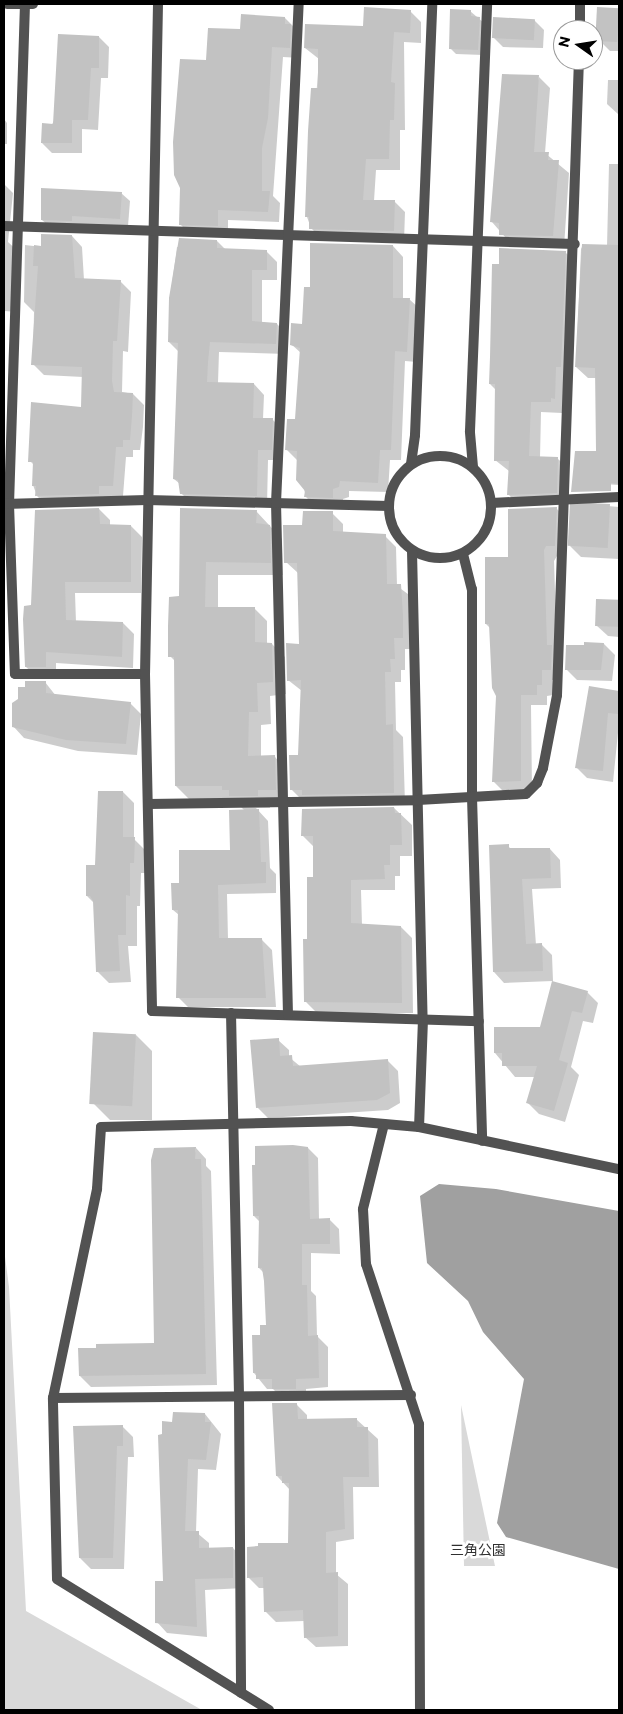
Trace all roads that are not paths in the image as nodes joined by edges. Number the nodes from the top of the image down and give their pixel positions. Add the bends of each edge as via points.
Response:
1 (7, 4) edge
2 (25, 4) edge
3 (33, 4) edge
4 (158, 4) edge
5 (299, 4) edge
6 (432, 4) edge
7 (487, 4) edge
8 (580, 4) edge
9 (580, 20) edge
10 (579, 70) edge
11 (4, 226) edge
12 (20, 227) junction
13 (152, 233) junction
14 (290, 236) junction
15 (423, 240) junction
16 (478, 241) junction
17 (574, 244) junction
18 (411, 464) junction
19 (473, 467) junction
20 (619, 496) edge
21 (147, 500) junction
22 (563, 502) junction
23 (276, 503) junction
24 (491, 503) junction
25 (6, 504) edge
26 (388, 506) junction
27 (412, 551) junction
28 (463, 554) junction
29 (146, 674) junction
30 (472, 797) junction
31 (418, 800) junction
32 (283, 802) junction
33 (148, 804) junction
34 (231, 1013) junction
35 (288, 1015) junction
36 (423, 1019) junction
37 (479, 1021) junction
38 (234, 1124) junction
39 (384, 1124) junction
40 (419, 1128) junction
41 (482, 1141) junction
42 (619, 1170) edge
43 (410, 1395) junction
44 (239, 1397) junction
45 (53, 1398) junction
46 (241, 1692) junction
47 (269, 1710) edge
48 (420, 1710) edge

1 - 2 street
2 - 3 street
2 - 12 street
4 - 13 street
5 - 14 street
6 - 15 street
7 - 16 street
8 - 9 street
10 - 17 street
11 - 12 street
12 - 13 street
12 - 25 street
13 - 14 street
13 - 21 street
14 - 15 street
14 - 23 street
15 - 16 street
15 - 18 street
16 - 17 street
16 - 19 street via 470,431
17 - 22 street
18 - 19 street via 426,457 443,456 459,459
18 - 26 street via 395,482
19 - 24 street via 484,479
20 - 22 street
21 - 23 street
21 - 25 street
21 - 29 street
22 - 24 street
22 - 30 street via 557,695 543,768 537,784 526,794
23 - 26 street
23 - 32 street
24 - 28 street via 487,529
25 - 29 street via 15,674
26 - 27 street via 395,531
27 - 28 street via 428,558 446,559
27 - 31 street
28 - 30 street via 472,589
29 - 33 street
30 - 31 street
30 - 37 street
31 - 32 street
31 - 36 street
32 - 33 street
32 - 35 street
33 - 34 street via 152,1011
34 - 35 street
34 - 38 street
35 - 36 street
36 - 37 street
36 - 40 street
37 - 41 street
38 - 39 street via 351,1121
38 - 44 street
38 - 45 street via 101,1127 97,1188
39 - 40 street
39 - 43 street via 364,1209 366,1264
40 - 41 street
41 - 42 street
43 - 44 street
43 - 48 street via 419,1424
44 - 45 street
44 - 46 street
45 - 46 street via 57,1579
46 - 47 street

